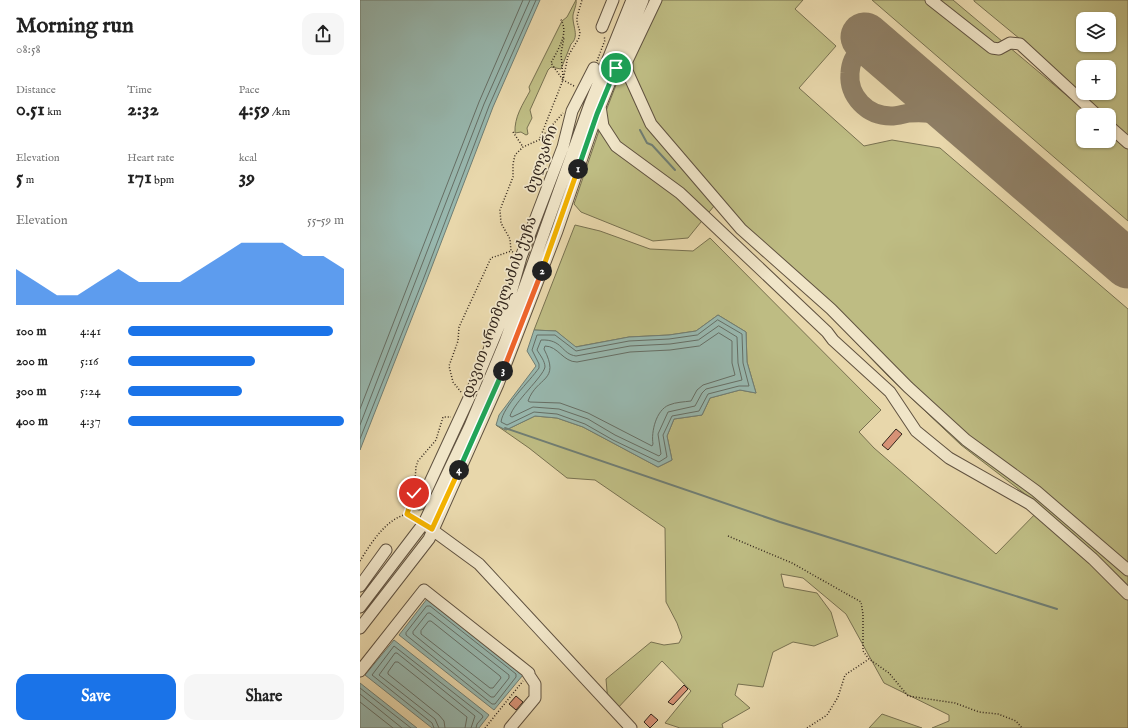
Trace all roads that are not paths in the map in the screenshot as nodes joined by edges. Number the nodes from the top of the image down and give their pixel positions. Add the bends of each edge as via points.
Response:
1 (613, 0) edge
2 (632, 0) edge
3 (643, 0) edge
4 (656, 0) edge
5 (931, 0) edge
6 (602, 27) road end
7 (594, 68) road end
8 (600, 106) junction
9 (1089, 108) edge
10 (1116, 132) edge
11 (1128, 142) edge
12 (420, 504) dead end
13 (428, 526) junction
14 (386, 550) dead end
15 (1128, 570) edge
16 (360, 586) edge
17 (1128, 594) edge
18 (360, 608) edge
19 (360, 628) edge
20 (360, 671) edge
21 (510, 728) edge
22 (631, 728) edge

1 - 6 street
2 - 13 street, დავით ართმელაძის ქუჩა via 590,104 505,342
3 - 8 street, დავით ართმელაძის ქუჩა
4 - 15 street via 627,61 630,80 651,124 740,228 830,309 908,387 966,440 1036,490
5 - 9 street via 992,48 999,49 1010,43 1020,44
7 - 12 street, ბულვარი via 572,112 563,147 521,257 507,307 469,398
8 - 13 street, დავით ართმელაძის ქუჩა via 557,231 498,384
8 - 17 street via 603,126 616,146 680,193 827,332 890,392 916,431 948,458 1030,504 1093,559
10 - 11 street
13 - 18 street, დავით ართმელაძის ქუჩა
13 - 19 street, დავით ართმელაძის ქუჩა via 428,540
13 - 22 street via 479,564
14 - 16 street
20 - 21 street via 424,590 529,673 527,672 535,684 535,698

